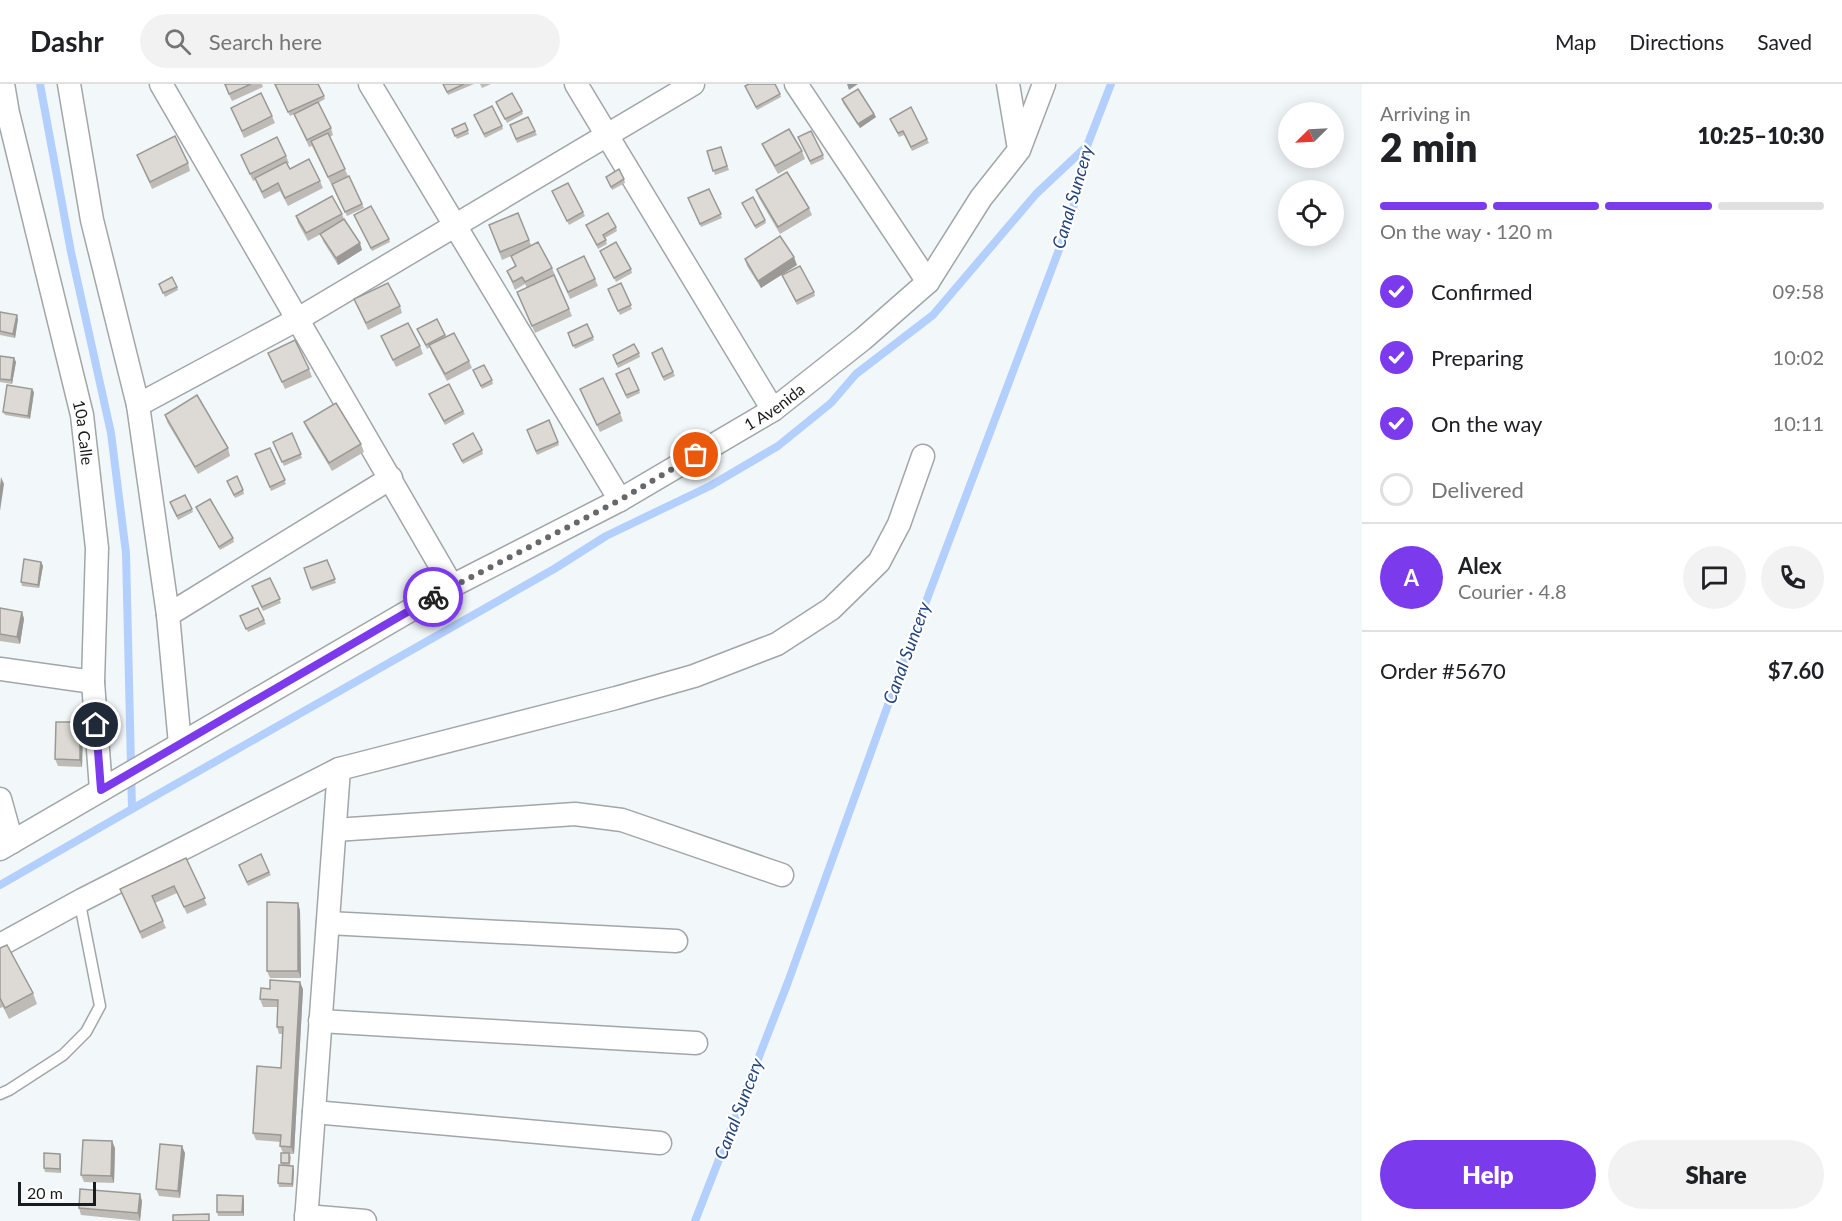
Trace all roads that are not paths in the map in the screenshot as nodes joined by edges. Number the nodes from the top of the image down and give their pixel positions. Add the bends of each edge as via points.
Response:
1 (3, 84) edge
2 (69, 84) edge
3 (161, 84) edge
4 (370, 84) edge
5 (576, 84) edge
6 (693, 84) edge
7 (796, 84) edge
8 (1008, 84) edge
9 (1044, 84) edge
10 (4, 112) edge
11 (607, 136) junction
12 (1019, 150) junction
13 (455, 227) junction
14 (928, 282) junction
15 (298, 319) junction
16 (138, 405) junction
17 (773, 410) junction
18 (923, 456) dead end
19 (391, 478) junction
20 (620, 500) junction
21 (453, 586) junction
22 (168, 615) junction
23 (0, 669) edge
24 (93, 682) junction
25 (180, 744) junction
26 (339, 769) junction
27 (110, 785) junction
28 (0, 800) edge
29 (335, 830) junction
30 (6, 845) edge
31 (782, 875) dead end
32 (82, 900) junction
33 (328, 923) junction
34 (676, 941) dead end
35 (0, 945) edge
36 (320, 1021) junction
37 (696, 1043) dead end
38 (0, 1094) edge
39 (314, 1112) junction
40 (660, 1143) dead end
41 (306, 1218) edge
42 (365, 1221) edge

1 - 10 street, 10a Calle
2 - 16 street via 92,220
3 - 15 street
4 - 13 street
5 - 11 street
6 - 11 street
7 - 14 street
8 - 12 street
9 - 12 street, 1 Avenida
10 - 24 street, 10a Calle via 82,415 97,548
11 - 13 street
11 - 17 street
12 - 14 street, 1 Avenida via 981,198
13 - 15 street
13 - 20 street
14 - 17 street, 1 Avenida
15 - 16 street
15 - 19 street
16 - 22 street
17 - 20 street, 1 Avenida
18 - 26 street via 899,524 879,562 831,609 777,644 694,676
19 - 21 street
19 - 22 street
20 - 21 street, 1 Avenida
21 - 25 street, 1 Avenida
22 - 25 street
23 - 24 street
24 - 27 street, 10a Calle
25 - 27 street, 1 Avenida
26 - 29 street
26 - 32 street
27 - 30 street, 1 Avenida
28 - 30 street
29 - 31 street via 576,814 622,820
29 - 33 street
32 - 35 street
32 - 38 lane via 100,1006 86,1032 63,1054
33 - 34 street
33 - 36 street
36 - 37 street
36 - 39 street
39 - 40 street
39 - 41 street
41 - 42 street

